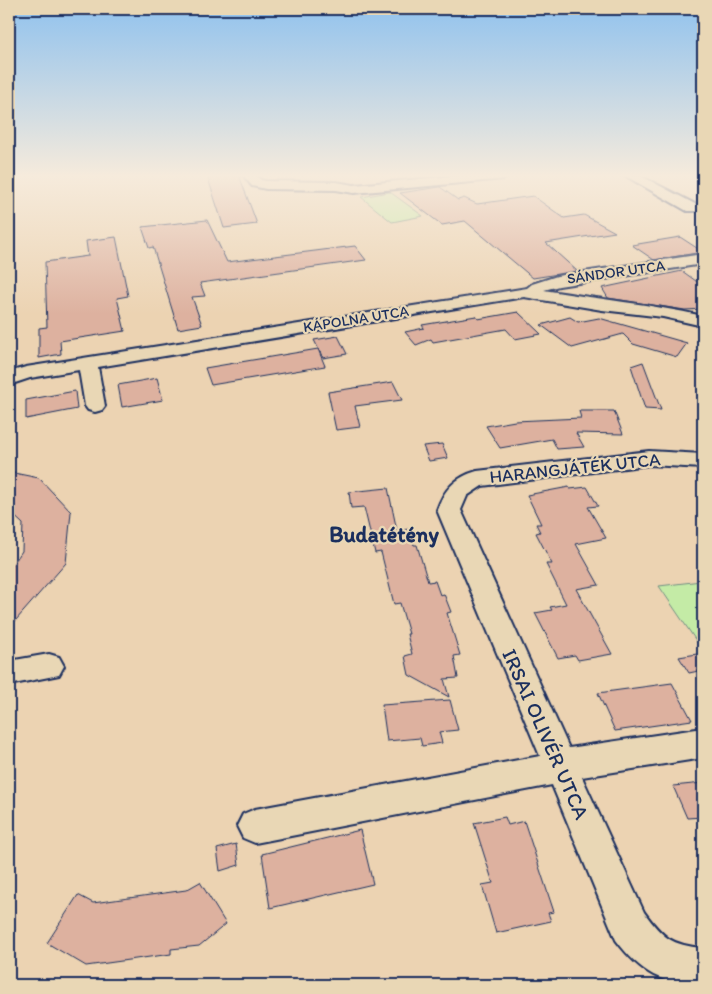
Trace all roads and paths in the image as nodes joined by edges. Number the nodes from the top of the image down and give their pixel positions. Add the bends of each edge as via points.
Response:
1 (703, 259) edge
2 (532, 292) junction
3 (703, 321) edge
4 (88, 363) junction
5 (9, 379) edge
6 (95, 406) dead end
7 (703, 461) edge
8 (453, 496) joint
9 (49, 666) dead end
10 (9, 673) edge
11 (703, 743) edge
12 (560, 766) junction
13 (255, 826) dead end
14 (703, 968) edge

1 - 2 street, SÁNDOR UTCA via 556,281
2 - 3 street, KÁPOLNA UTCA
2 - 4 street, KÁPOLNA UTCA
4 - 5 street, KÁPOLNA UTCA via 26,373
4 - 6 street
7 - 8 street, HARANGJÁTÉK UTCA via 649,458 476,480 463,485
8 - 12 street, IRSAI OLIVÉR UTCA via 450,510 454,524
9 - 10 street
11 - 12 street
12 - 13 street
12 - 14 street, IRSAI OLIVÉR UTCA via 630,926 650,951 664,960

